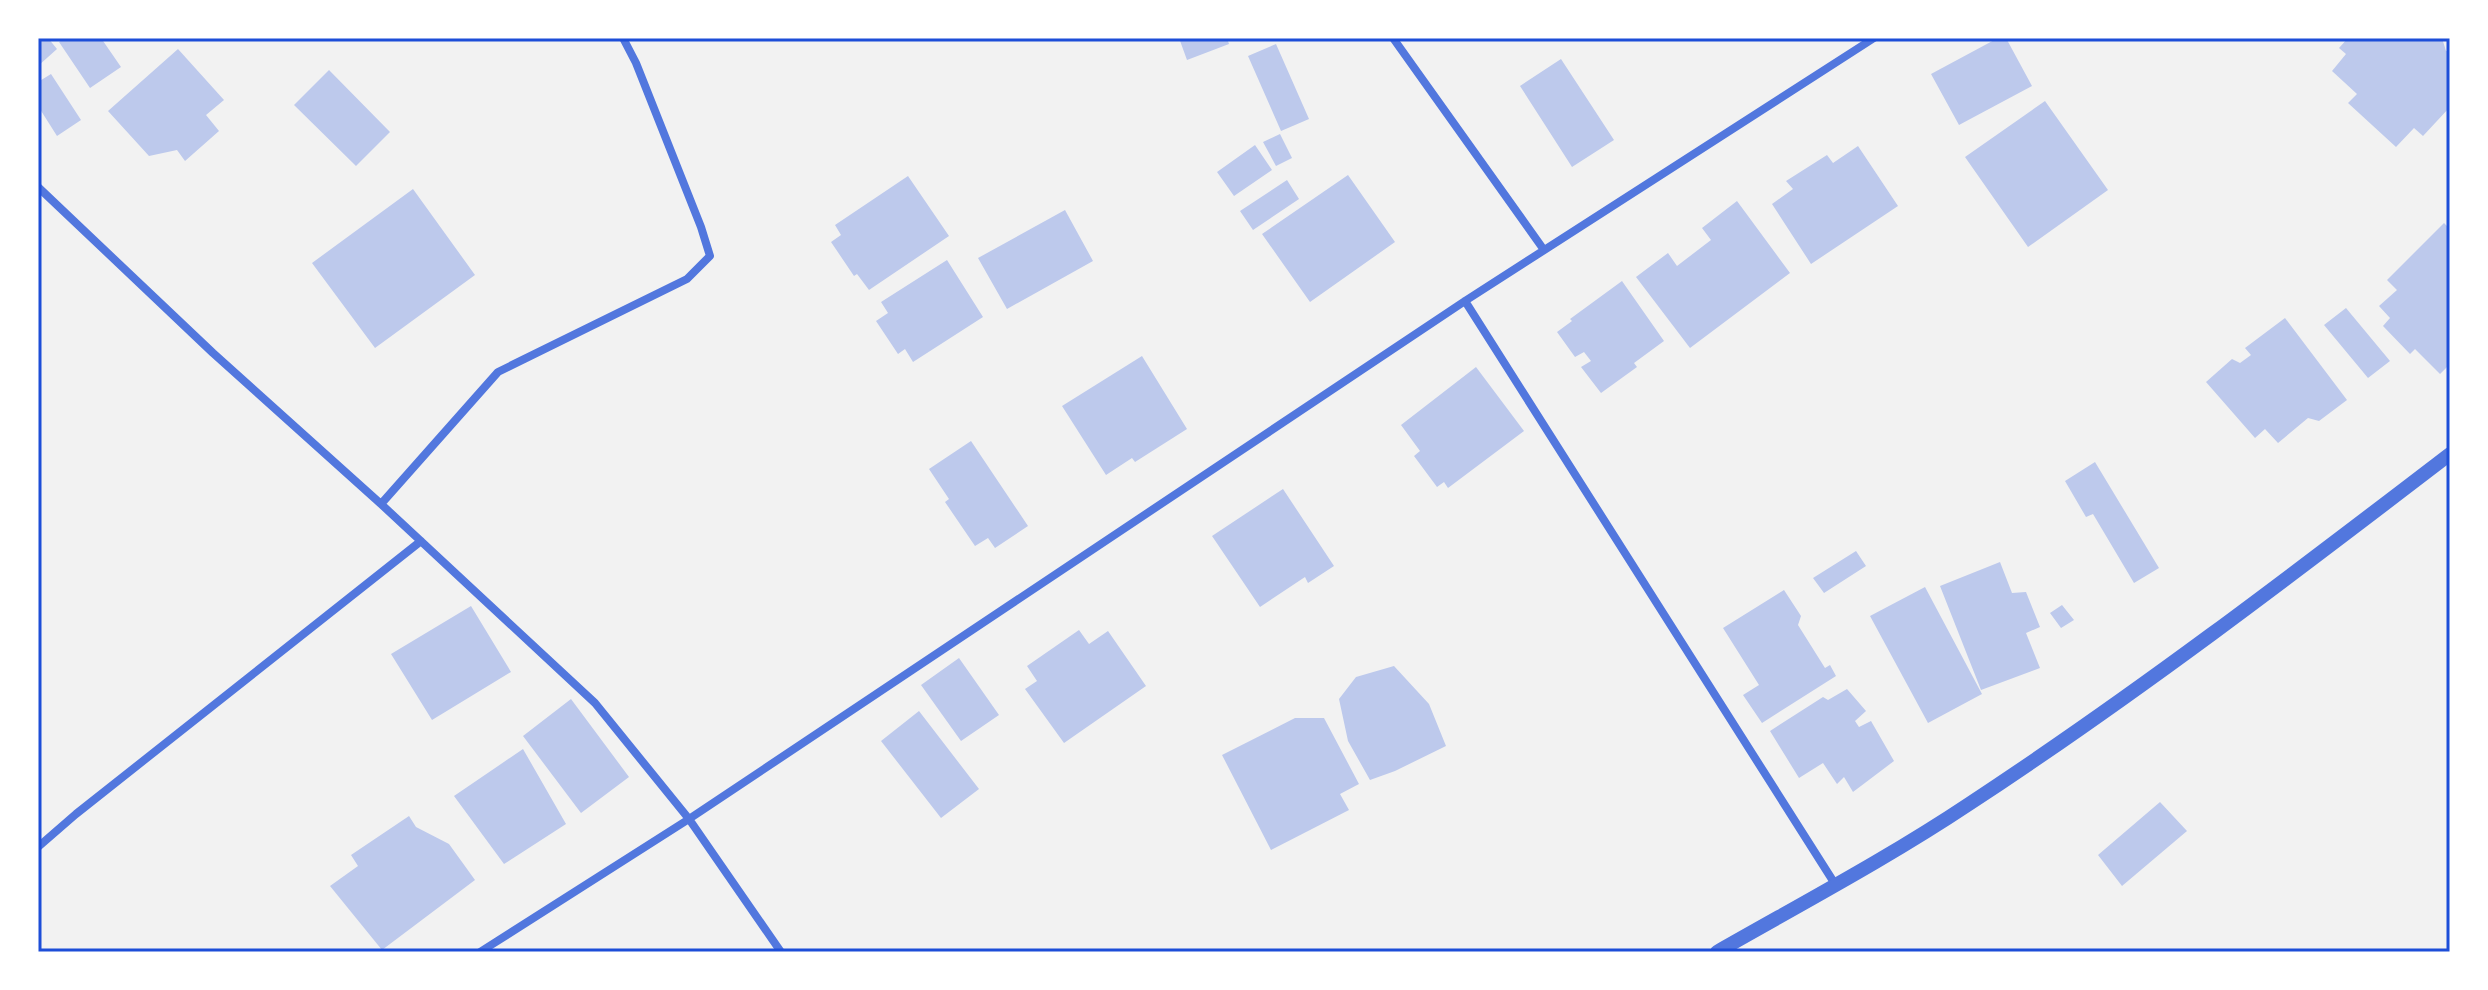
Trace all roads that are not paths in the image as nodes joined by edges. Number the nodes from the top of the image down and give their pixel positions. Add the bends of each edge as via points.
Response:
1 (623, 38) edge
2 (1393, 38) edge
3 (1874, 38) edge
4 (38, 187) edge
5 (1544, 250) junction
6 (1465, 301) junction
7 (2450, 454) edge
8 (381, 504) junction
9 (421, 541) junction
10 (689, 819) junction
11 (38, 847) edge
12 (1835, 884) junction
13 (480, 952) edge
14 (781, 952) edge
15 (1717, 952) edge

1 - 8 street via 710,256 687,279 498,372
2 - 5 street
3 - 5 street
4 - 8 street
5 - 6 street
6 - 10 street
6 - 12 street
7 - 12 street via 2124,699 1966,806
8 - 9 street
9 - 10 street via 595,703
9 - 11 street
10 - 13 street
10 - 14 street
12 - 15 street

